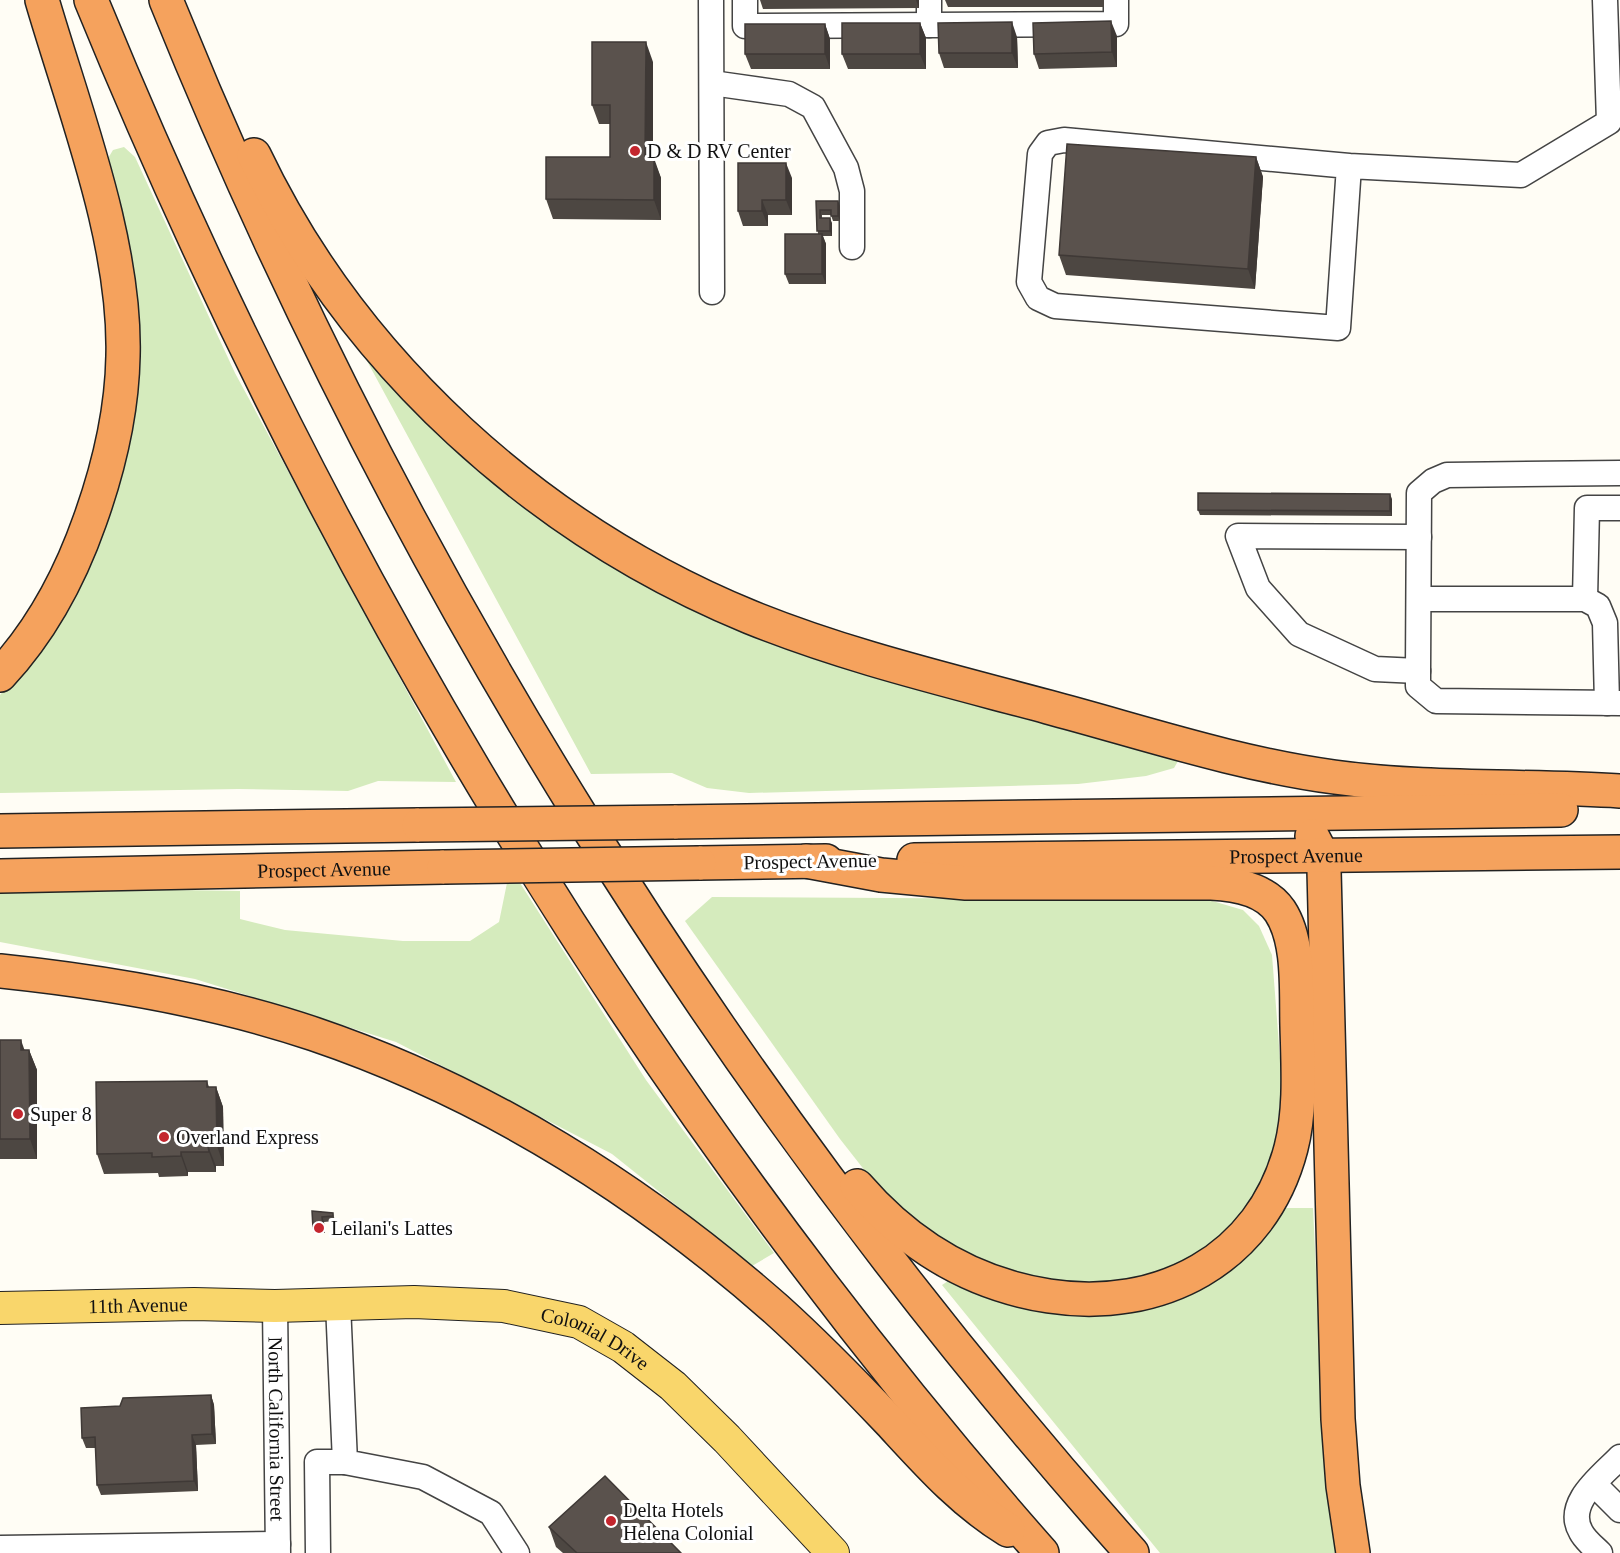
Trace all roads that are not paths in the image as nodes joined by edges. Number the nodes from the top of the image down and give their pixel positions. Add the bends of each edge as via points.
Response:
1 (42, 0) edge
2 (91, 0) edge
3 (711, 0) edge
4 (745, 0) edge
5 (929, 0) edge
6 (1116, 0) edge
7 (1605, 0) edge
8 (171, 11) edge
9 (929, 25) junction
10 (712, 83) junction
11 (1349, 166) junction
12 (852, 246) dead end
13 (712, 292) dead end
14 (1620, 473) edge
15 (1620, 508) edge
16 (1419, 537) junction
17 (1419, 598) junction
18 (1585, 598) junction
19 (1418, 671) junction
20 (0, 675) edge
21 (1613, 703) edge
22 (1620, 791) edge
23 (1620, 809) edge
24 (1259, 813) junction
25 (0, 831) edge
26 (1620, 852) edge
27 (1323, 855) junction
28 (806, 861) junction
29 (0, 876) edge
30 (0, 951) edge
31 (0, 971) edge
32 (698, 995) junction
33 (312, 1033) junction
34 (338, 1304) junction
35 (275, 1306) junction
36 (0, 1308) edge
37 (1620, 1457) edge
38 (345, 1462) junction
39 (1594, 1484) junction
40 (1620, 1510) edge
41 (0, 1548) edge
42 (278, 1548) edge
43 (1039, 1550) edge
44 (318, 1553) edge
45 (517, 1553) edge
46 (833, 1553) edge
47 (1132, 1553) edge
48 (1353, 1553) edge
49 (1600, 1553) edge

1 - 20 highway via 110,241 121,309 122,377 107,467 78,552 47,614
2 - 43 highway via 169,182 268,392 376,598 493,798 610,982 736,1166 889,1368
3 - 10 street
4 - 9 street via 745,26
5 - 9 street
6 - 9 street via 1116,24
7 - 11 street via 1609,122 1521,176
8 - 22 highway via 193,29 283,212 322,274 372,338 434,405 494,460 547,502 642,564 717,602 819,642 1255,762 1386,782
8 - 32 highway via 244,187 417,532 543,754
10 - 12 street via 789,94 813,107 846,168 852,191
10 - 13 street
11 - 11 street via 1338,328 1055,306 1038,298 1029,282 1040,154 1048,143 1064,140
14 - 16 street via 1447,475 1419,493
15 - 18 street via 1587,508
16 - 17 street
16 - 19 street via 1238,536 1257,588 1299,634 1375,669
17 - 18 street
17 - 19 street
18 - 21 street via 1598,606 1605,623
19 - 21 street via 1418,686 1436,701
23 - 24 highway, Prospect Avenue
24 - 25 highway, Prospect Avenue, bridge
24 - 27 highway via 1283,817 1300,826 1314,838
26 - 27 highway, Prospect Avenue
27 - 28 highway, Prospect Avenue
27 - 48 highway via 1338,1419
28 - 29 highway, Prospect Avenue, bridge
28 - 32 highway via 881,875 966,883 1220,883 1268,898 1283,917 1293,956 1298,1096 1286,1165 1260,1216 1235,1244 1204,1269 1170,1286 1133,1296 1095,1300 1054,1297 975,1276 921,1246 878,1209
30 - 33 highway via 172,984 240,1004
31 - 33 highway via 124,988
32 - 47 highway via 927,1307
33 - 43 highway via 399,1067 483,1107 564,1151 641,1201 715,1257 798,1329 963,1499
34 - 35 main road, Colonial Drive
34 - 38 street
34 - 46 main road, Colonial Drive via 504,1306 579,1322 622,1347 674,1386
35 - 36 main road, 11th Avenue
35 - 42 street, North California Street
37 - 39 street
38 - 44 street via 317,1462
38 - 45 street via 433,1482 491,1513
39 - 40 street
39 - 49 street via 1582,1497 1578,1525
41 - 42 street

